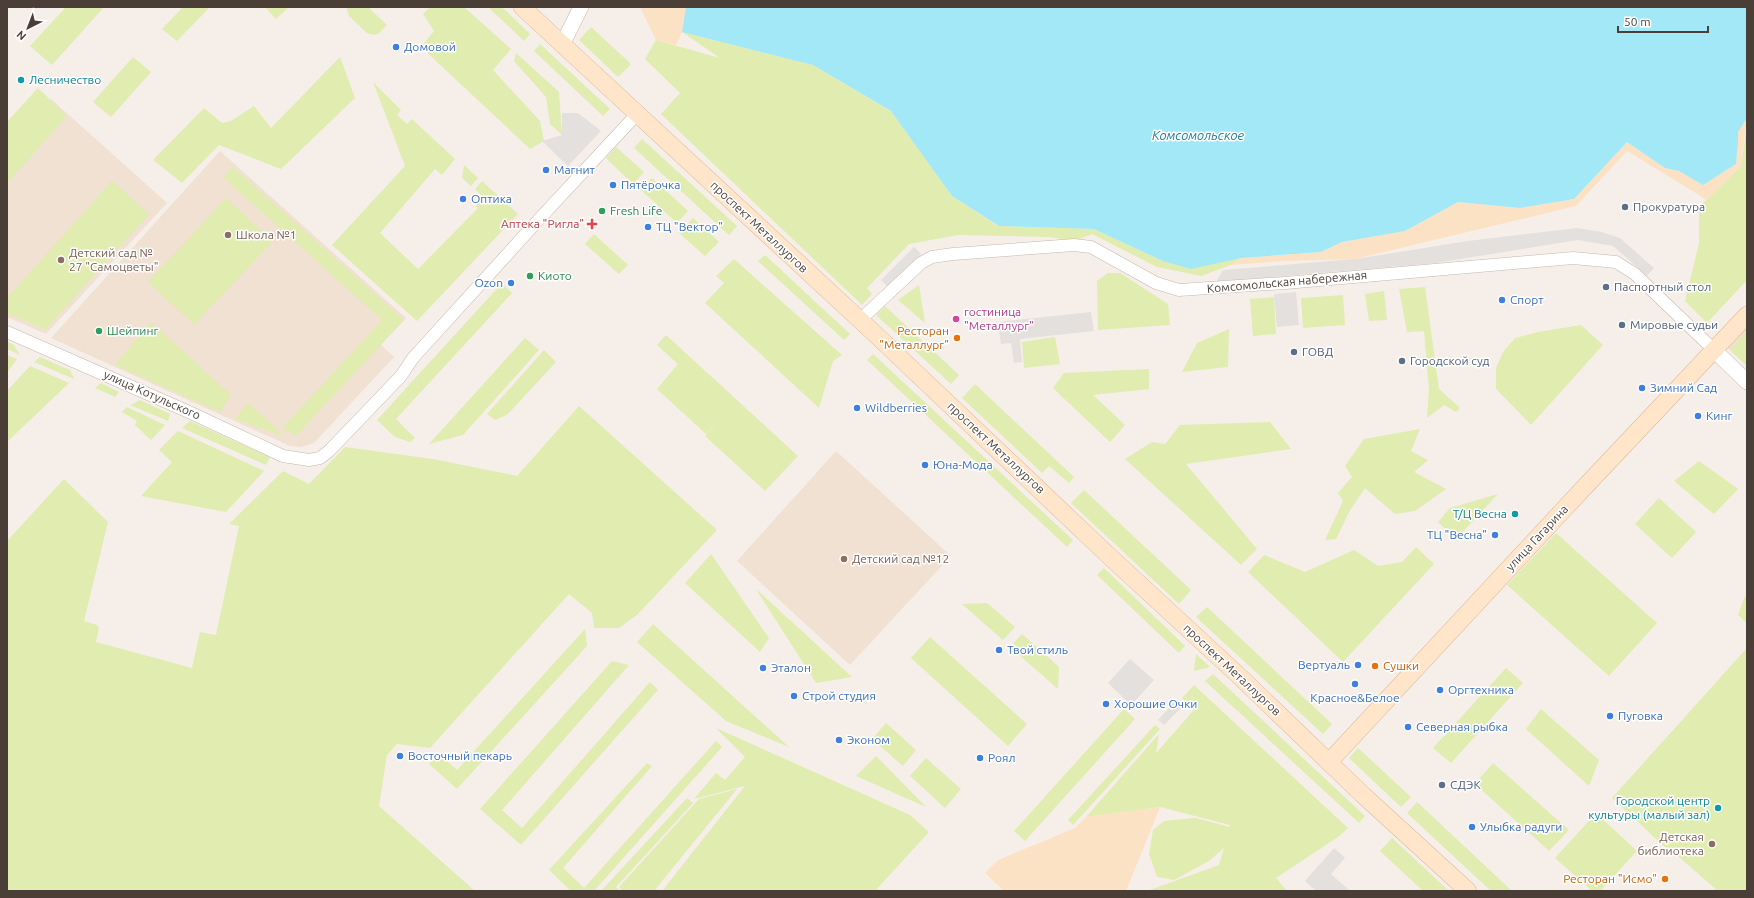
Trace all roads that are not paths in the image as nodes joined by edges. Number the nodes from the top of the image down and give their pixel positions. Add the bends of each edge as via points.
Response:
1 (522, 7) edge
2 (581, 7) edge
3 (562, 45) junction
4 (637, 114) junction
5 (1747, 315) edge
6 (860, 320) junction
7 (7, 332) edge
8 (1714, 350) junction
9 (1747, 382) edge
10 (1329, 762) junction
11 (1468, 891) edge

1 - 3 main road, проспект Металлургов
2 - 3 street
3 - 4 main road, проспект Металлургов
4 - 6 main road, проспект Металлургов
4 - 7 street, улица Котульского via 413,358 400,376 320,458 309,460 283,456
5 - 8 main road, улица Гагарина
6 - 8 street, Комсомольская набережная via 921,263 932,257 953,254 1074,245 1091,247 1156,283 1179,290 1573,258 1616,262 1635,274
6 - 10 main road, проспект Металлургов
8 - 9 street
8 - 10 main road, улица Гагарина
10 - 11 main road, проспект Металлургов

